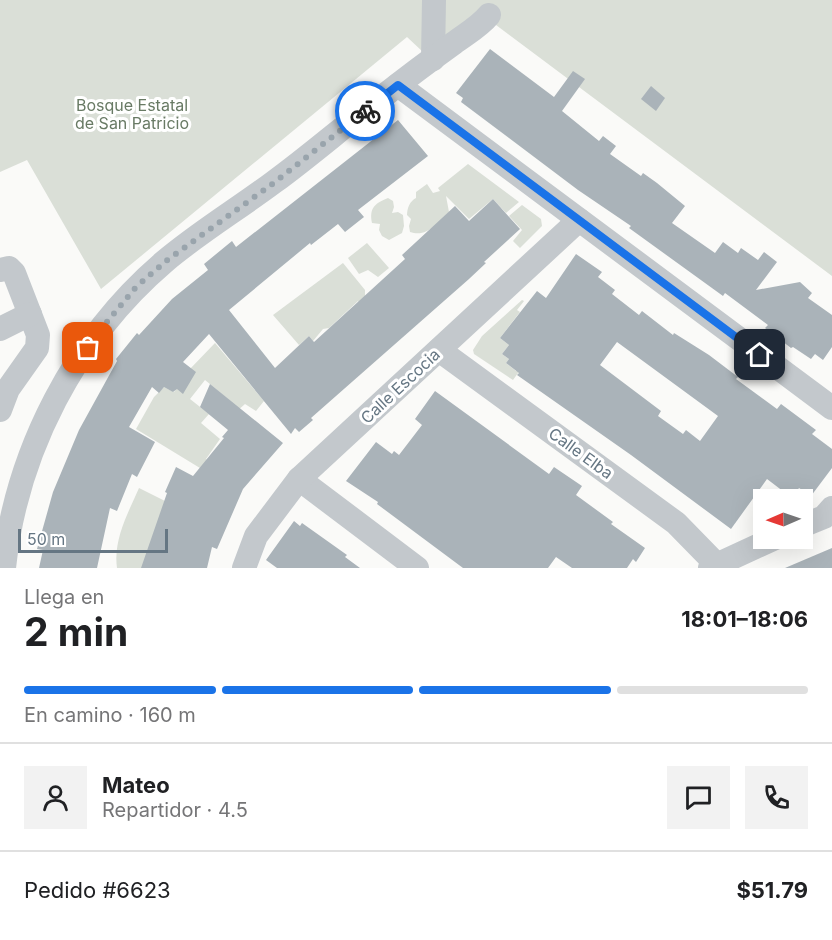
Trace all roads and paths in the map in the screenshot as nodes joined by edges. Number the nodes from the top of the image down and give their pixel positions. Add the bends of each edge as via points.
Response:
1 (434, 0) edge
2 (489, 15) dead end
3 (433, 59) junction
4 (398, 85) junction
5 (579, 220) junction
6 (0, 270) edge
7 (30, 314) junction
8 (0, 329) edge
9 (439, 350) junction
10 (1, 405) edge
11 (832, 408) edge
12 (299, 479) junction
13 (832, 508) edge
14 (813, 521) edge
15 (753, 548) edge
16 (3, 552) edge
17 (713, 566) edge
18 (244, 568) edge
19 (417, 568) edge

1 - 3 street
2 - 3 street via 480,26
3 - 4 street
4 - 5 street
4 - 16 street via 136,287 97,334 45,419 20,483
5 - 9 street, Calle Escocia
5 - 11 street
6 - 7 street via 9,268 14,273
7 - 8 street
7 - 10 street via 38,335 37,348
9 - 12 street, Calle Escocia
9 - 17 street, Calle Elba via 676,523
12 - 18 street, Calle Escocia via 256,536
12 - 19 street
13 - 14 street
15 - 17 street

